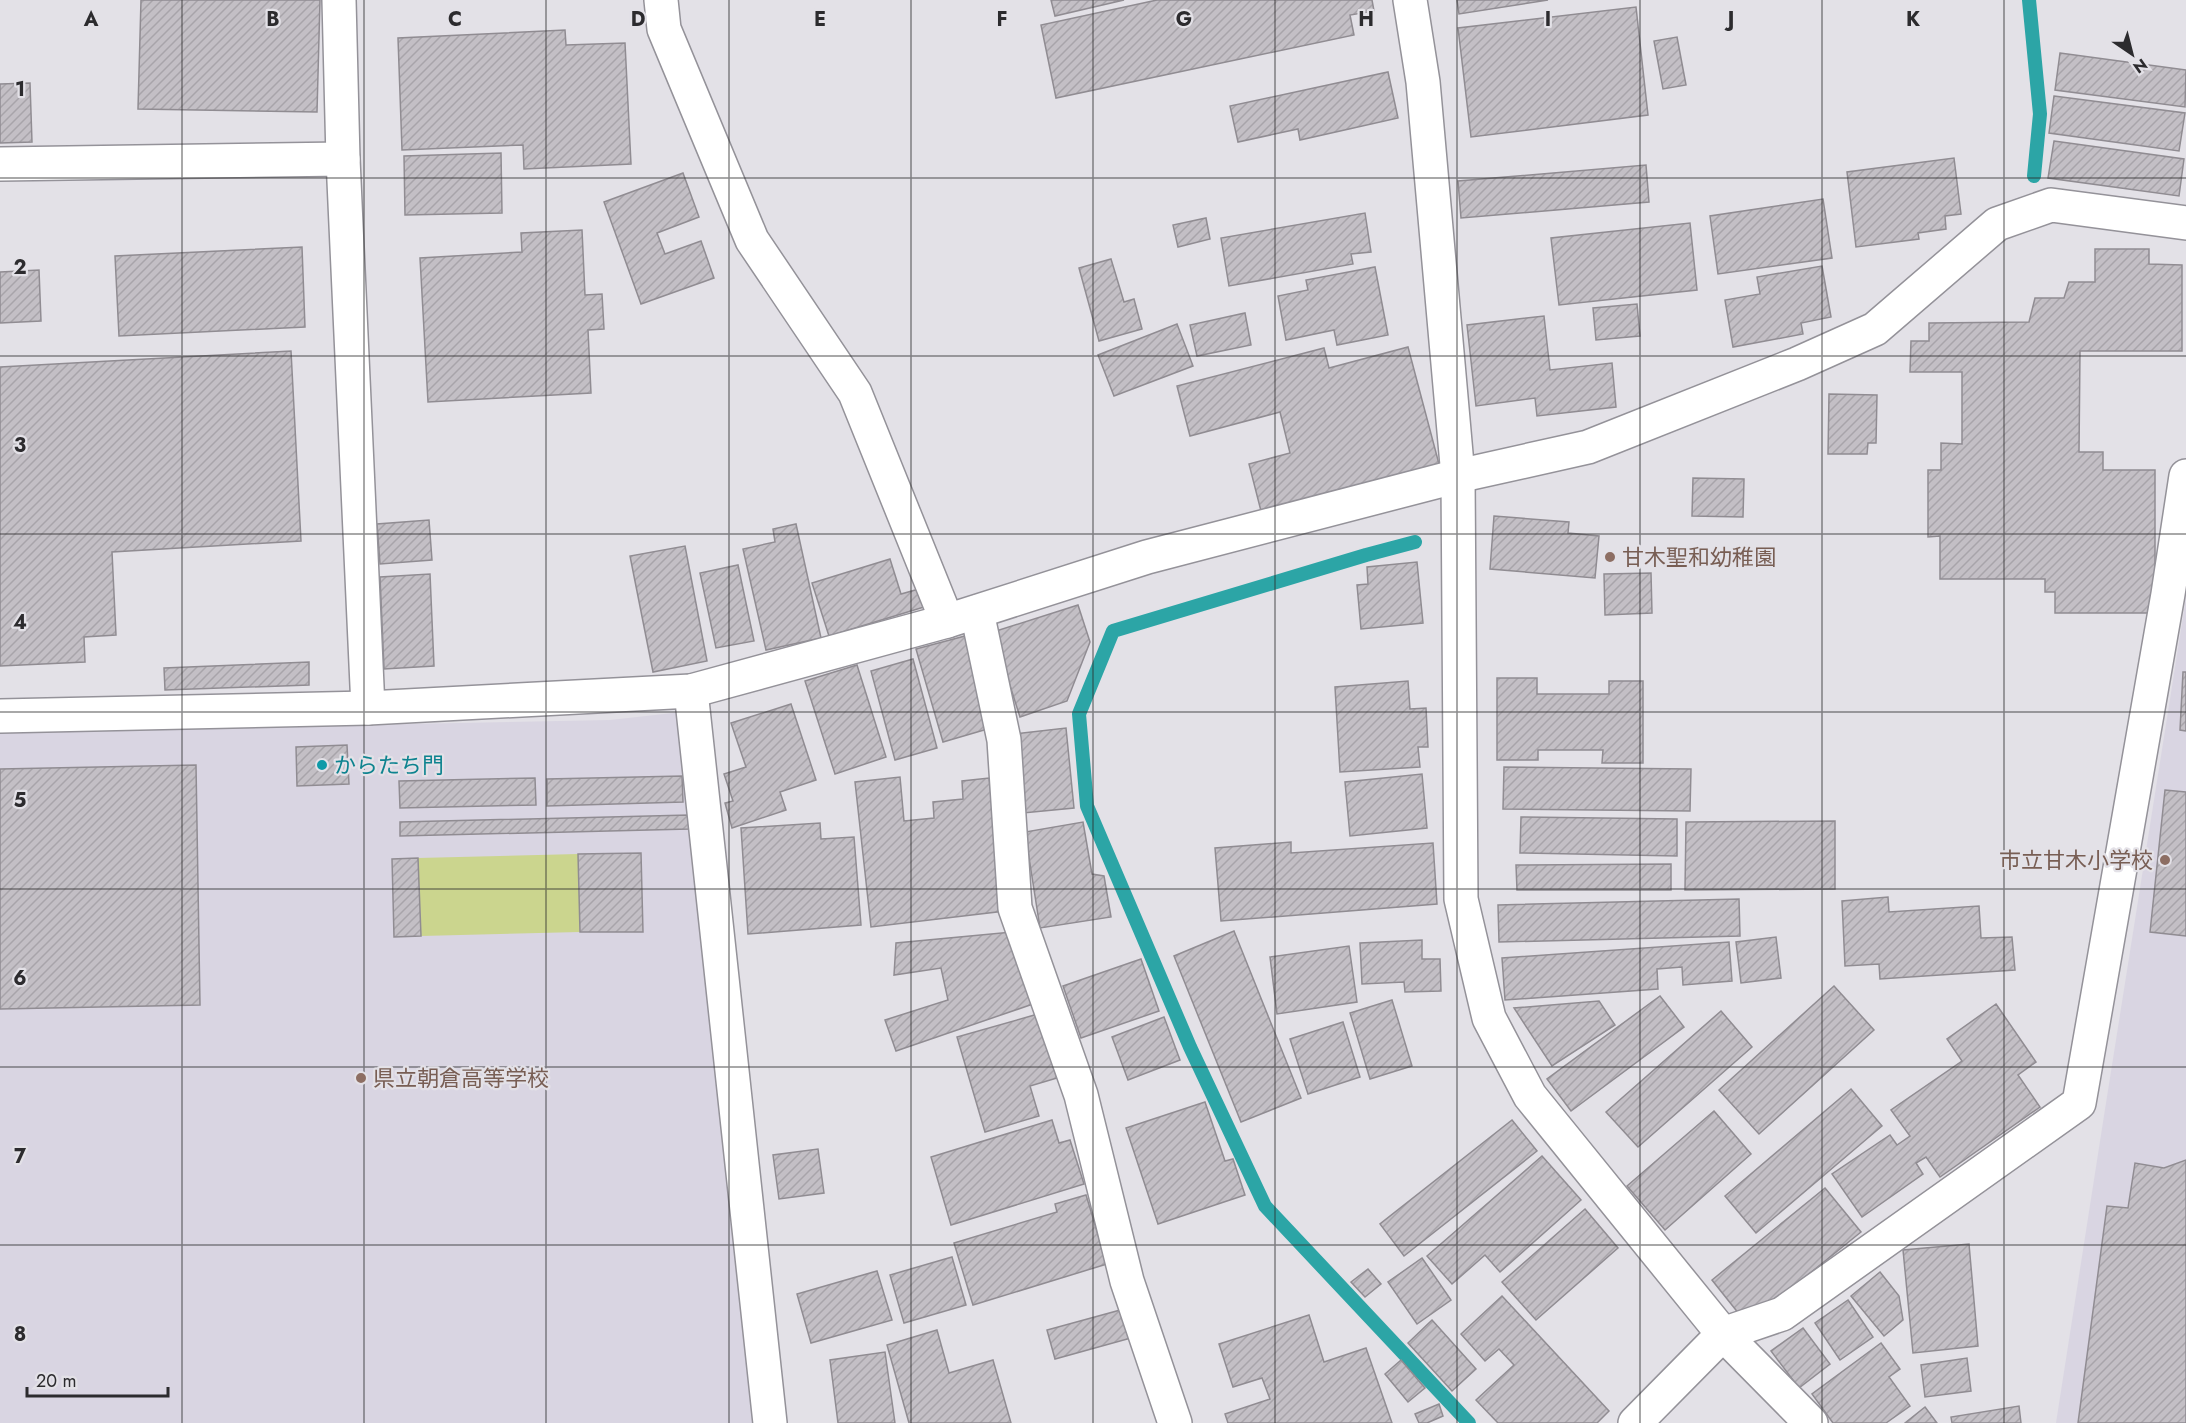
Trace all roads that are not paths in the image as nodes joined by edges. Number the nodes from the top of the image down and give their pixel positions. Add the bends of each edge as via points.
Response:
1 (339, 0) edge
2 (661, 0) edge
3 (1410, 0) edge
4 (343, 159) junction
5 (0, 164) edge
6 (2186, 223) edge
7 (1458, 476) junction
8 (2186, 476) edge
9 (962, 617) junction
10 (691, 691) junction
11 (368, 708) junction
12 (0, 716) edge
13 (1723, 1334) junction
14 (770, 1423) edge
15 (1175, 1423) edge
16 (1635, 1423) edge
17 (1810, 1423) edge

1 - 4 street
2 - 9 street via 664,29 752,240 855,393
3 - 7 street via 1423,82
4 - 5 street
4 - 11 street
6 - 7 street via 2051,205 1997,224 1875,329 1588,447
7 - 9 street via 1147,557
7 - 13 street via 1461,899 1489,1018 1530,1096
8 - 13 street via 2079,1103 1782,1314
9 - 10 street
9 - 15 street via 1004,740 1015,908 1081,1095 1127,1281
10 - 11 street
10 - 14 street
11 - 12 street
13 - 16 street
13 - 17 street

